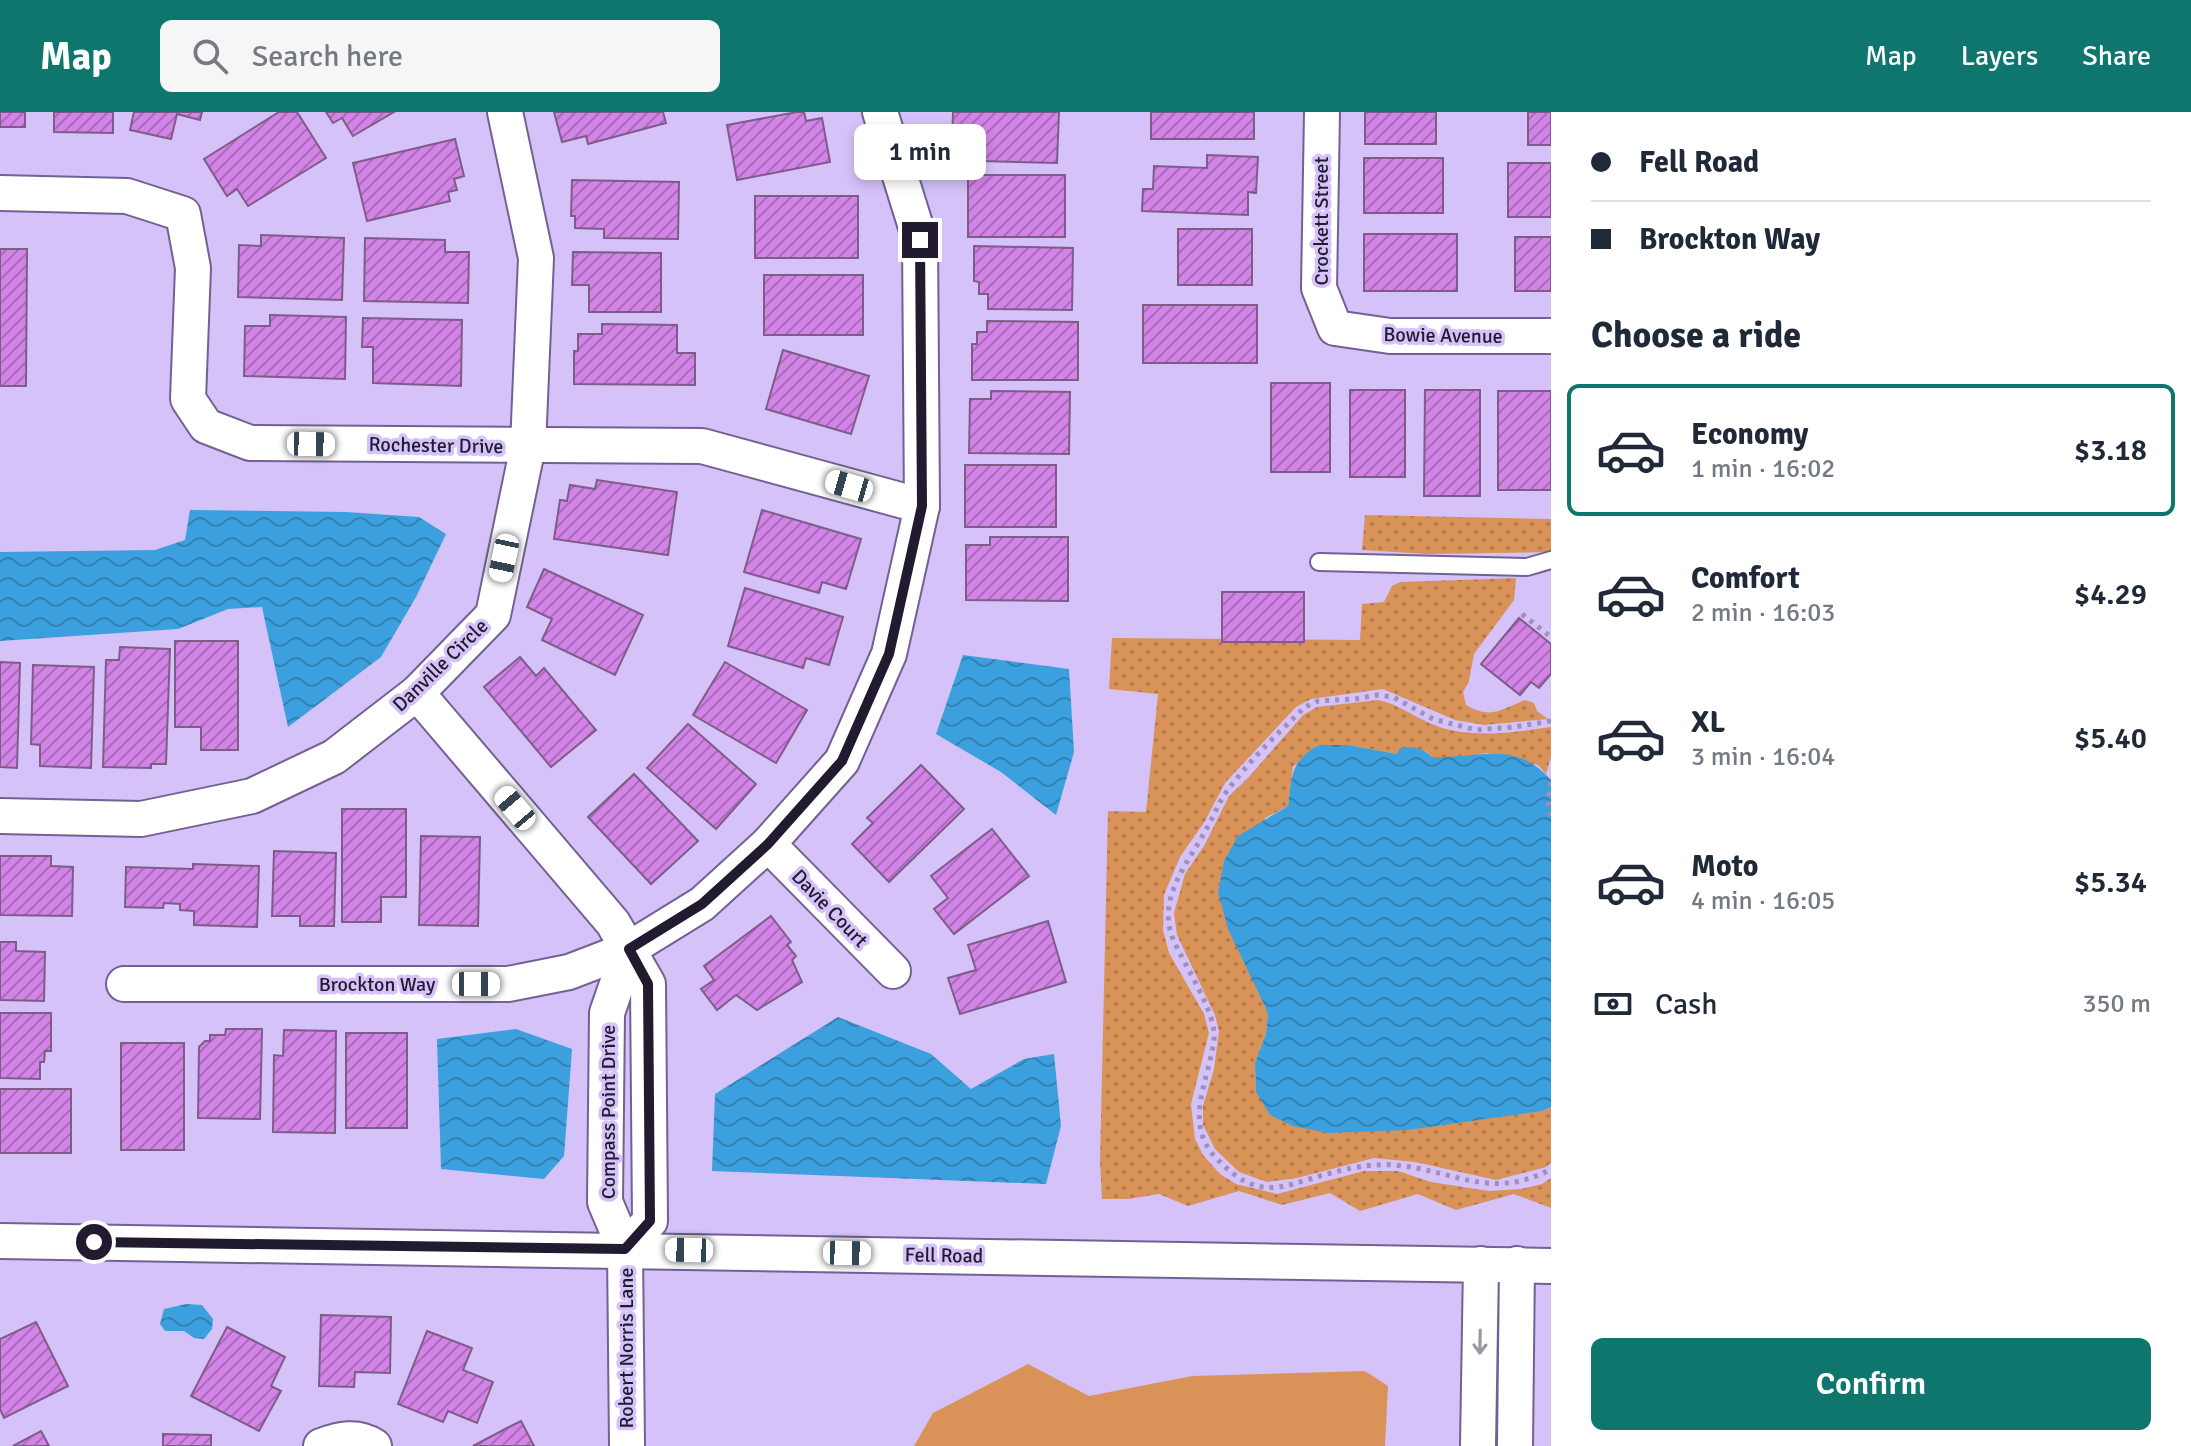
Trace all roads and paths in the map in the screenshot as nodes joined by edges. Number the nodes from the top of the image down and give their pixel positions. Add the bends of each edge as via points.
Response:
1 (505, 112) edge
2 (880, 112) edge
3 (1322, 112) edge
4 (0, 193) edge
5 (1335, 328) joint
6 (1551, 336) edge
7 (528, 446) junction
8 (922, 506) junction
9 (1551, 560) edge
10 (1319, 562) dead end
11 (1522, 614) dead end
12 (1551, 637) edge
13 (417, 693) junction
14 (1551, 721) edge
15 (1551, 782) edge
16 (0, 816) edge
17 (1551, 817) edge
18 (768, 844) junction
19 (629, 949) junction
20 (893, 971) dead end
21 (124, 984) dead end
22 (606, 1097) junction
23 (649, 1097) junction
24 (1551, 1169) edge
25 (0, 1241) edge
26 (625, 1249) junction
27 (1481, 1264) junction
28 (1517, 1264) junction
29 (1551, 1266) edge
30 (321, 1446) edge
31 (374, 1446) edge
32 (627, 1446) edge
33 (1478, 1446) edge
34 (1515, 1446) edge

1 - 7 street, Danville Circle via 536,258
2 - 8 street, Brockton Way via 920,240
3 - 5 street, Crockett Street via 1319,288
4 - 7 street, Rochester Drive via 127,196 183,214 193,268 188,399 206,426 250,443
5 - 6 street, Bowie Avenue via 1390,336
7 - 8 street, Rochester Drive via 702,446
7 - 13 street, Danville Circle via 493,615
8 - 18 street, Brockton Way via 889,654 842,761
9 - 10 lane via 1527,567
11 - 12 path
13 - 16 street, Danville Circle via 334,757 252,796 141,819
13 - 19 street, Compass Point Drive via 613,923
14 - 24 path via 1476,730 1377,695 1305,707 1228,789 1176,878 1170,908 1171,935 1215,1037 1199,1132 1230,1172 1253,1185 1282,1189 1369,1165 1505,1185
15 - 17 path
18 - 19 street, Brockton Way via 702,904
18 - 20 street, Davie Court
19 - 21 street, Brockton Way via 569,972 508,984
19 - 22 street, Compass Point Drive via 607,1013
19 - 23 street, Compass Point Drive via 648,984
22 - 23 street
22 - 26 street, Compass Point Drive via 605,1202
23 - 26 street, Compass Point Drive via 650,1221
25 - 26 street, Fell Road
26 - 27 street, Fell Road
26 - 32 street, Robert Norris Lane
27 - 28 street, Fell Road
27 -> 33 street
28 - 29 street, Fell Road
28 - 34 street
30 - 31 street via 354,1438

